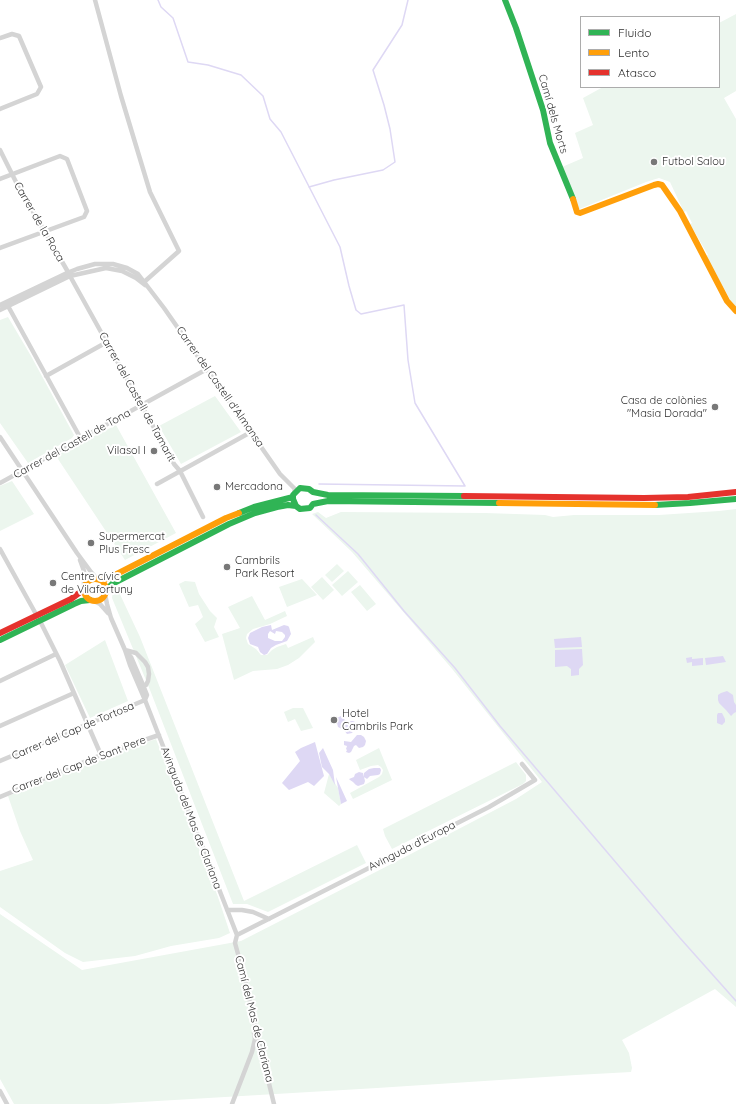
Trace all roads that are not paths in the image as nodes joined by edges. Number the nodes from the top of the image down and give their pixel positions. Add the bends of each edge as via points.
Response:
1 (94, 0) edge
2 (505, 0) edge
3 (0, 38) edge
4 (0, 109) edge
5 (0, 150) edge
6 (12, 174) junction
7 (0, 179) edge
8 (45, 232) junction
9 (0, 248) edge
10 (69, 274) junction
11 (144, 283) junction
12 (0, 305) edge
13 (8, 306) junction
14 (0, 310) edge
15 (736, 311) edge
16 (107, 342) junction
17 (207, 369) junction
18 (46, 376) junction
19 (142, 405) junction
20 (251, 432) junction
21 (0, 437) edge
22 (81, 439) junction
23 (22, 471) junction
24 (180, 471) junction
25 (289, 482) junction
26 (0, 483) edge
27 (156, 484) dead end
28 (304, 488) junction
29 (313, 492) junction
30 (736, 492) edge
31 (294, 495) junction
32 (736, 498) edge
33 (313, 504) junction
34 (296, 506) junction
35 (203, 517) dead end
36 (0, 550) edge
37 (77, 553) junction
38 (98, 579) junction
39 (84, 588) junction
40 (106, 592) junction
41 (92, 600) junction
42 (38, 618) junction
43 (111, 618) junction
44 (0, 633) edge
45 (0, 640) edge
46 (125, 650) junction
47 (56, 654) junction
48 (130, 665) junction
49 (0, 681) edge
50 (143, 685) junction
51 (74, 694) junction
52 (145, 700) junction
53 (87, 724) junction
54 (0, 726) edge
55 (158, 734) junction
56 (101, 755) junction
57 (0, 761) edge
58 (522, 764) dead end
59 (0, 796) edge
60 (227, 910) junction
61 (257, 914) junction
62 (269, 919) junction
63 (254, 926) junction
64 (237, 935) junction
65 (255, 1026) junction
66 (0, 1091) edge
67 (7, 1104) edge
68 (232, 1104) edge
69 (274, 1104) edge

1 - 11 street via 150,192 179,251
2 - 15 street, Camí dels Morts via 543,110 550,143 577,212 654,185 662,185 680,212 727,301
3 - 4 street via 12,34 19,36 41,88 37,94
5 - 6 street, Carrer de la Roca
6 - 7 street
6 - 8 street, Carrer de la Roca
6 - 8 street via 60,156 67,159 87,211 84,216
8 - 9 street
8 - 10 street, Carrer de la Roca
10 - 11 street, Carrer del Castell d'Almansa via 95,264 113,264 138,274
10 - 12 street, Carrer del Castell d'Almansa
10 - 13 street, Carrer del Castell d'Almansa
10 - 16 street, Carrer del Castell de Tamarit
11 - 17 street, Carrer del Castell d'Almansa via 152,290
13 - 14 street, Carrer del Castell d'Almansa
13 - 18 street
16 - 18 street
16 - 19 street, Carrer del Castell de Tamarit
17 - 19 street, Carrer del Castell de Tona
17 - 20 street, Carrer del Castell d'Almansa
18 - 22 street
19 - 22 street, Carrer del Castell de Tona
19 - 24 street, Carrer del Castell de Tamarit
20 - 24 street
20 - 25 street, Carrer del Castell d'Almansa via 280,474
21 - 23 street
22 - 23 street, Carrer del Castell de Tona
23 - 26 street, Carrer del Castell de Tona
23 - 37 street
24 - 27 street
24 - 35 street, Carrer del Castell de Tamarit
25 - 28 street, Carrer del Castell d'Almansa
25 - 31 street, Carrer del Castell d'Almansa via 295,490
28 - 29 street
28 - 31 street via 300,488
29 - 30 street via 328,495 644,498
29 - 33 street
31 - 34 street via 293,502
31 - 38 street via 226,518 109,578
32 - 33 street via 647,505 328,501
33 - 34 street via 305,510
34 - 40 street via 273,508 229,524 122,578 112,584
36 - 42 street
37 - 38 street
37 - 39 street via 84,571
38 - 39 street via 89,580
38 - 40 street via 104,584
39 - 41 street via 86,597
39 - 42 street via 71,599
40 - 41 street via 100,599
40 - 43 street, Avinguda del Mas de Clariana
41 - 42 street via 81,601
41 - 43 street, Avinguda del Mas de Clariana via 104,608
42 - 44 street
42 - 45 street
42 - 47 street
43 - 46 street, Avinguda del Mas de Clariana
46 - 48 street, Avinguda del Mas de Clariana
46 - 50 street, Avinguda del Mas de Clariana via 131,657
46 - 50 street, Avinguda del Mas de Clariana via 136,653 145,662 149,674 146,685
47 - 49 street
47 - 51 street
48 - 50 street, Avinguda del Mas de Clariana
48 - 52 street, Avinguda del Mas de Clariana
50 - 52 street, Avinguda del Mas de Clariana via 147,695
51 - 53 street
51 - 54 street
52 - 53 street, Carrer del Cap de Tortosa
52 - 55 street, Avinguda del Mas de Clariana
53 - 56 street
53 - 57 street, Carrer del Cap de Tortosa
55 - 56 street, Carrer del Cap de Sant Pere
55 - 60 street, Avinguda del Mas de Clariana
56 - 59 street, Carrer del Cap de Sant Pere
58 - 62 street, Avinguda d'Europa via 535,780 489,807
60 - 61 street
60 - 64 street, Avinguda del Mas de Clariana
61 - 62 street
61 - 63 street via 258,921
62 - 63 street, Avinguda d'Europa
63 - 64 street, Avinguda d'Europa
64 - 65 street, Camí del Mas de Clariana via 235,944
65 - 68 street via 252,1052
65 - 69 street, Camí del Mas de Clariana
66 - 67 street

